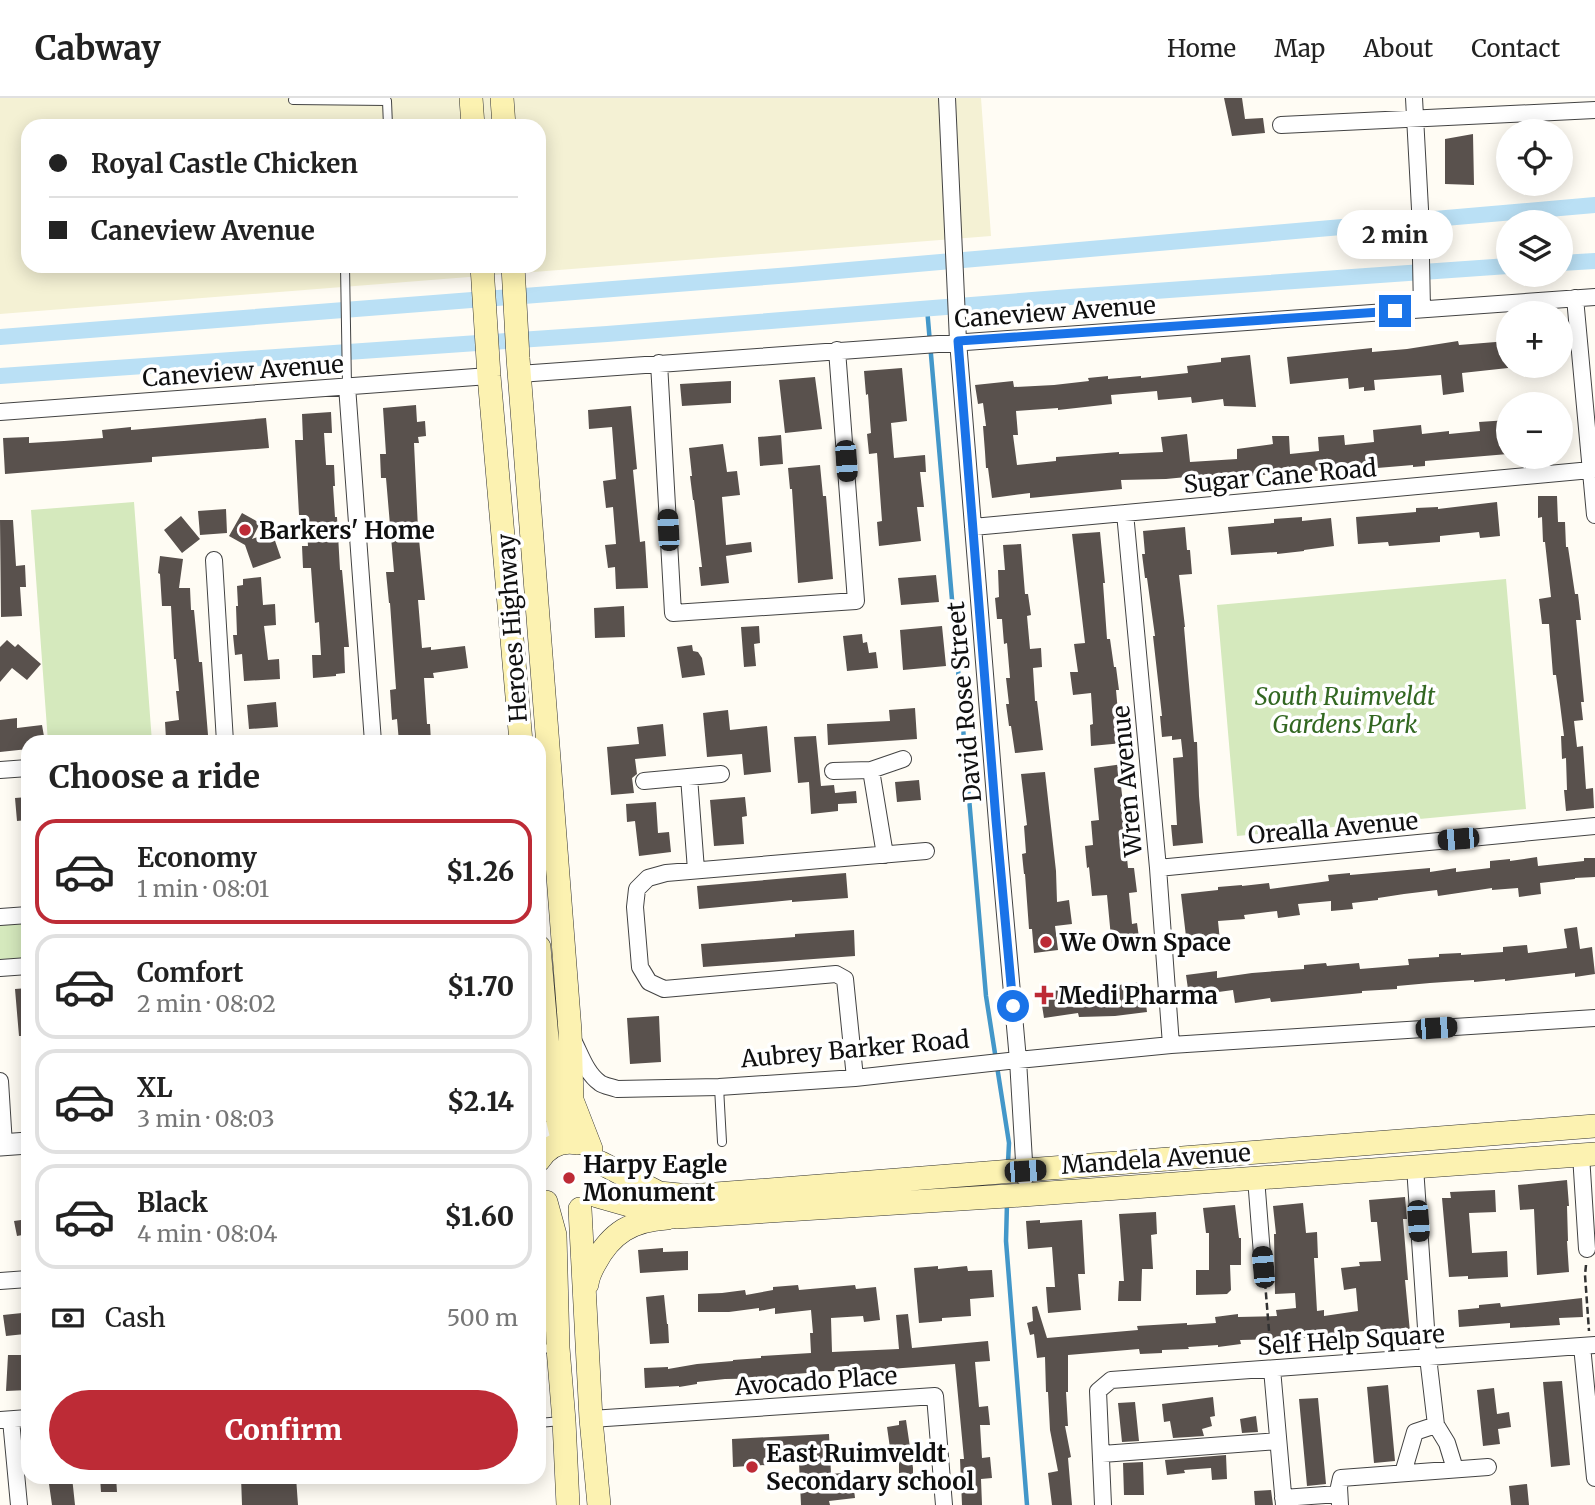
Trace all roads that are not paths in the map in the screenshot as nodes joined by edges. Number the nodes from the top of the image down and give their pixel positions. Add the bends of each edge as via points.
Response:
1 (471, 98) edge
2 (502, 98) edge
3 (947, 98) edge
4 (1414, 98) edge
5 (293, 100) dead end
6 (1543, 105) edge
7 (1595, 110) edge
8 (1415, 118) junction
9 (388, 119) edge
10 (472, 119) edge
11 (504, 119) edge
12 (1281, 125) dead end
13 (345, 273) edge
14 (482, 273) edge
15 (513, 273) edge
16 (1595, 297) edge
17 (1575, 298) junction
18 (1422, 309) junction
19 (958, 339) junction
20 (837, 350) junction
21 (659, 363) junction
22 (519, 366) junction
23 (488, 367) junction
24 (347, 386) junction
25 (0, 412) edge
26 (1591, 470) junction
27 (1125, 513) junction
28 (1595, 515) edge
29 (973, 527) junction
30 (214, 560) dead end
31 (225, 735) edge
32 (368, 735) edge
33 (520, 735) edge
34 (903, 759) dead end
35 (21, 768) edge
36 (0, 770) edge
37 (871, 770) junction
38 (833, 771) dead end
39 (721, 774) dead end
40 (688, 777) junction
41 (644, 781) dead end
42 (1595, 826) edge
43 (926, 851) dead end
44 (885, 855) junction
45 (1158, 868) junction
46 (696, 870) junction
47 (21, 916) edge
48 (0, 917) edge
49 (21, 966) edge
50 (0, 968) edge
51 (1595, 1018) edge
52 (546, 1028) edge
53 (570, 1031) junction
54 (547, 1039) joint
55 (1171, 1045) junction
56 (1018, 1060) junction
57 (855, 1079) junction
58 (0, 1081) edge
59 (719, 1087) junction
60 (1595, 1126) edge
61 (722, 1142) dead end
62 (21, 1144) edge
63 (549, 1144) edge
64 (2, 1145) edge
65 (1588, 1155) edge
66 (596, 1156) junction
67 (1415, 1167) junction
68 (1025, 1171) junction
69 (1256, 1178) junction
70 (1026, 1194) junction
71 (546, 1200) edge
72 (588, 1202) junction
73 (546, 1206) edge
74 (677, 1217) junction
75 (1587, 1249) road end
76 (1263, 1267) road end
77 (21, 1280) edge
78 (0, 1281) edge
79 (584, 1300) junction
80 (548, 1338) edge
81 (1589, 1345) edge
82 (1428, 1357) junction
83 (1272, 1369) junction
84 (1592, 1417) edge
85 (13, 1419) edge
86 (591, 1419) junction
87 (564, 1421) junction
88 (546, 1422) edge
89 (1436, 1425) junction
90 (1278, 1441) junction
91 (1101, 1454) junction
92 (1488, 1467) dead end
93 (1455, 1469) junction
94 (1404, 1473) junction
95 (1595, 1478) edge
96 (1340, 1499) edge
97 (1283, 1502) edge
98 (19, 1505) edge
99 (568, 1505) edge
100 (600, 1505) edge
101 (944, 1505) edge
102 (1103, 1505) edge

1 - 10 main road
2 - 11 main road
3 - 19 street, David Rose Street
4 - 8 street
5 - 9 lane via 387,101
6 - 7 street
6 - 8 street
8 - 12 street
8 - 18 street
13 - 24 lane
14 - 23 main road, Heroes Highway
15 - 22 main road, Heroes Highway
16 - 17 street, Caneview Avenue
17 - 18 street, Caneview Avenue
17 - 26 street
18 - 19 street, Caneview Avenue
19 - 20 street, Caneview Avenue
19 - 29 street, David Rose Street
20 - 21 street, Caneview Avenue
20 - 21 street via 856,601 673,613
21 - 22 street, Caneview Avenue
22 - 53 main road, Heroes Highway
23 - 24 street, Caneview Avenue
23 - 33 main road, Heroes Highway
24 - 25 street, Caneview Avenue
24 - 32 street
26 - 27 street, Sugar Cane Road
26 - 28 street
27 - 29 street, Sugar Cane Road
27 - 45 street, Wren Avenue
29 - 56 street, David Rose Street
30 - 31 street
34 - 37 street
35 - 36 street
37 - 38 street
37 - 44 street
39 - 40 street
40 - 41 street
40 - 46 street
42 - 45 street, Orealla Avenue
43 - 44 street
44 - 46 street
45 - 55 street, Wren Avenue
46 - 57 street via 648,878 636,889 640,967 649,982 664,989 836,974 845,979
47 - 48 street
49 - 50 street
51 - 55 street, Aubrey Barker Road
52 - 54 main road
53 - 59 street, Aubrey Barker Road via 583,1062 601,1083 617,1088
53 - 66 main road, Heroes Highway via 572,1100
54 - 63 main road via 552,1096
55 - 56 street, Aubrey Barker Road
56 - 57 street, Aubrey Barker Road
56 - 68 street, David Rose Street
57 - 59 street, Aubrey Barker Road
58 - 64 street
59 - 61 lane
60 - 68 main road
62 - 64 street
63 - 66 main road via 582,1144
65 - 67 main road, Mandela Avenue
65 - 75 street
66 - 68 main road via 659,1192 690,1196
66 - 72 main road via 604,1174 602,1186
67 - 69 main road, Mandela Avenue
67 - 82 street
68 - 70 street, David Rose Street
69 - 70 main road, Mandela Avenue
69 - 76 street
70 - 74 main road, Mandela Avenue
71 - 72 main road, Mandela Avenue via 568,1210
72 - 74 main road, Mandela Avenue
72 - 79 main road
73 - 80 main road via 555,1235
74 - 79 main road via 655,1218 613,1236 589,1276
77 - 78 street
79 - 86 main road
80 - 87 main road
81 - 82 street, Self Help Square
81 - 84 street
82 - 83 street, Self Help Square
82 - 89 street
83 - 90 street
83 - 91 street, Self Help Square via 1111,1380 1098,1391
84 - 95 street
85 - 98 street
86 - 100 main road
86 - 101 street, Avocado Place via 936,1396
87 - 88 lane
87 - 99 main road
89 - 93 street
89 - 94 street via 1415,1432
90 - 91 street
90 - 97 street
91 - 102 street
92 - 93 street
93 - 94 street
94 - 96 street via 1341,1478
96 - 97 street

